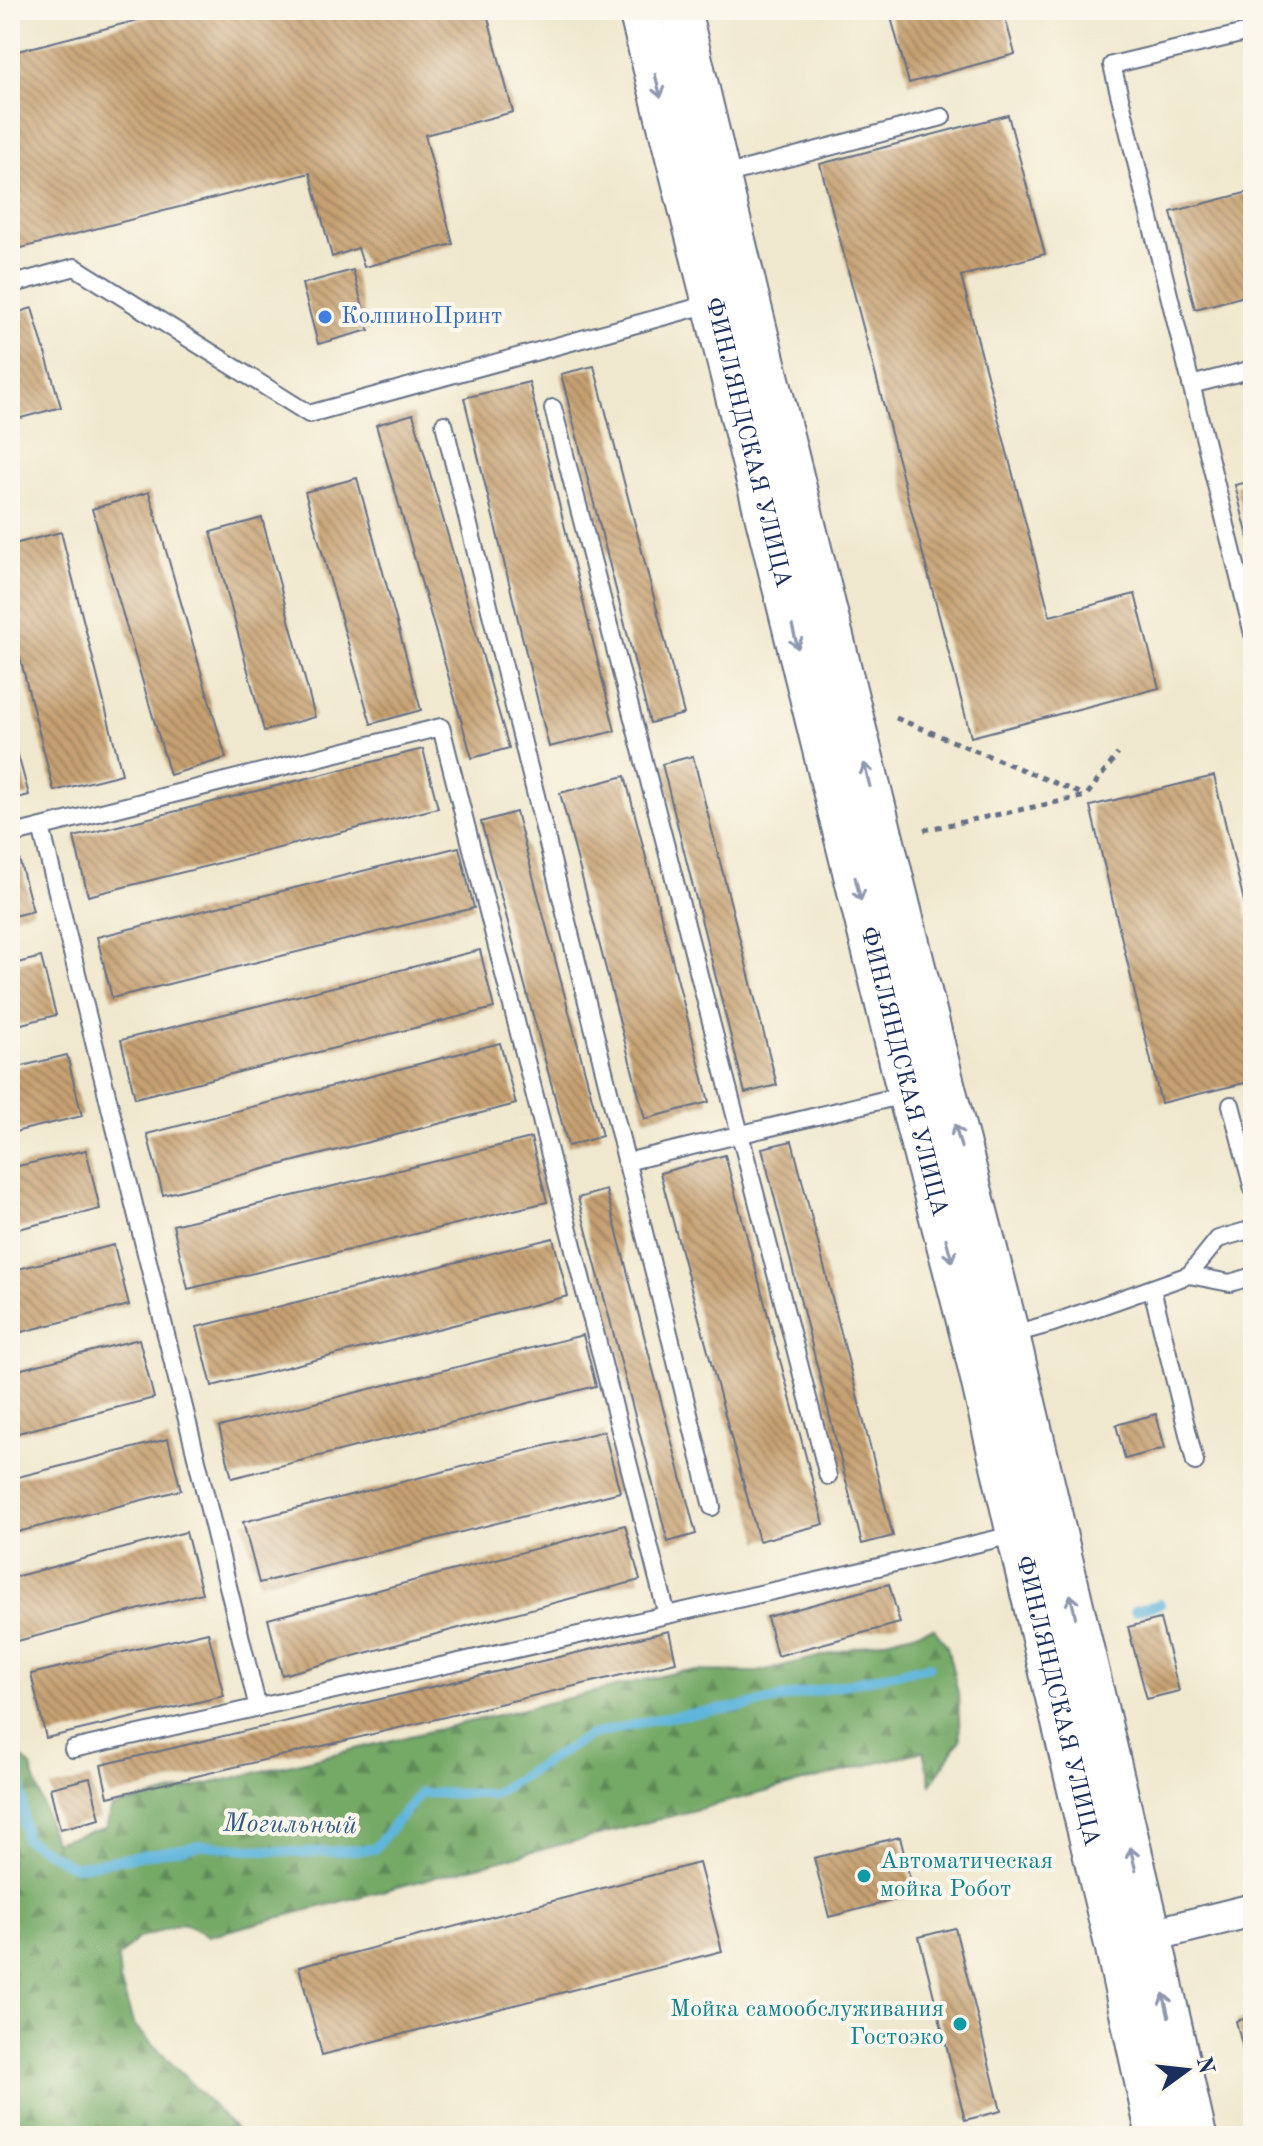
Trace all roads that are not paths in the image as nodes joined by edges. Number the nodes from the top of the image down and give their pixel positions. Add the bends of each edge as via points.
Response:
1 (639, 10) edge
2 (680, 10) edge
3 (1253, 31) edge
4 (942, 117) dead end
5 (701, 180) junction
6 (10, 285) edge
7 (731, 299) junction
8 (1253, 369) edge
9 (1191, 385) junction
10 (553, 408) dead end
11 (444, 424) dead end
12 (1252, 627) edge
13 (41, 827) junction
14 (10, 835) edge
15 (926, 1089) junction
16 (1231, 1105) dead end
17 (740, 1135) junction
18 (626, 1162) junction
19 (1253, 1189) edge
20 (1253, 1229) edge
21 (1189, 1275) junction
22 (1253, 1276) edge
23 (1152, 1289) junction
24 (991, 1340) junction
25 (1195, 1462) dead end
26 (828, 1476) dead end
27 (712, 1507) dead end
28 (1035, 1530) junction
29 (667, 1615) junction
30 (258, 1708) junction
31 (73, 1749) dead end
32 (1253, 1910) edge
33 (1133, 1940) junction
34 (1157, 2136) edge
35 (1196, 2136) edge

1 -> 5 street, ФИНЛЯНДСКАЯ УЛИЦА
2 - 5 street, ФИНЛЯНДСКАЯ УЛИЦА
3 - 9 lane via 1112,65
4 - 5 lane
5 - 7 street, ФИНЛЯНДСКАЯ УЛИЦА
6 - 7 lane via 75,267 309,414
7 - 15 street, ФИНЛЯНДСКАЯ УЛИЦА
8 - 9 lane
9 - 12 lane
10 - 17 lane
11 - 18 lane
13 - 14 lane
13 - 29 lane via 441,727
13 - 30 lane
15 - 17 lane
15 - 24 street, ФИНЛЯНДСКАЯ УЛИЦА
16 - 19 lane
17 - 18 lane
17 - 26 lane
18 - 27 lane
20 - 21 lane via 1218,1239
21 - 22 lane via 1230,1283
21 - 23 lane
23 - 24 lane
23 - 25 lane
24 - 28 street, ФИНЛЯНДСКАЯ УЛИЦА
28 - 29 lane
28 - 33 street, ФИНЛЯНДСКАЯ УЛИЦА
29 - 30 lane
30 - 31 lane
32 - 33 street
33 - 34 street, ФИНЛЯНДСКАЯ УЛИЦА
35 -> 33 street, ФИНЛЯНДСКАЯ УЛИЦА

